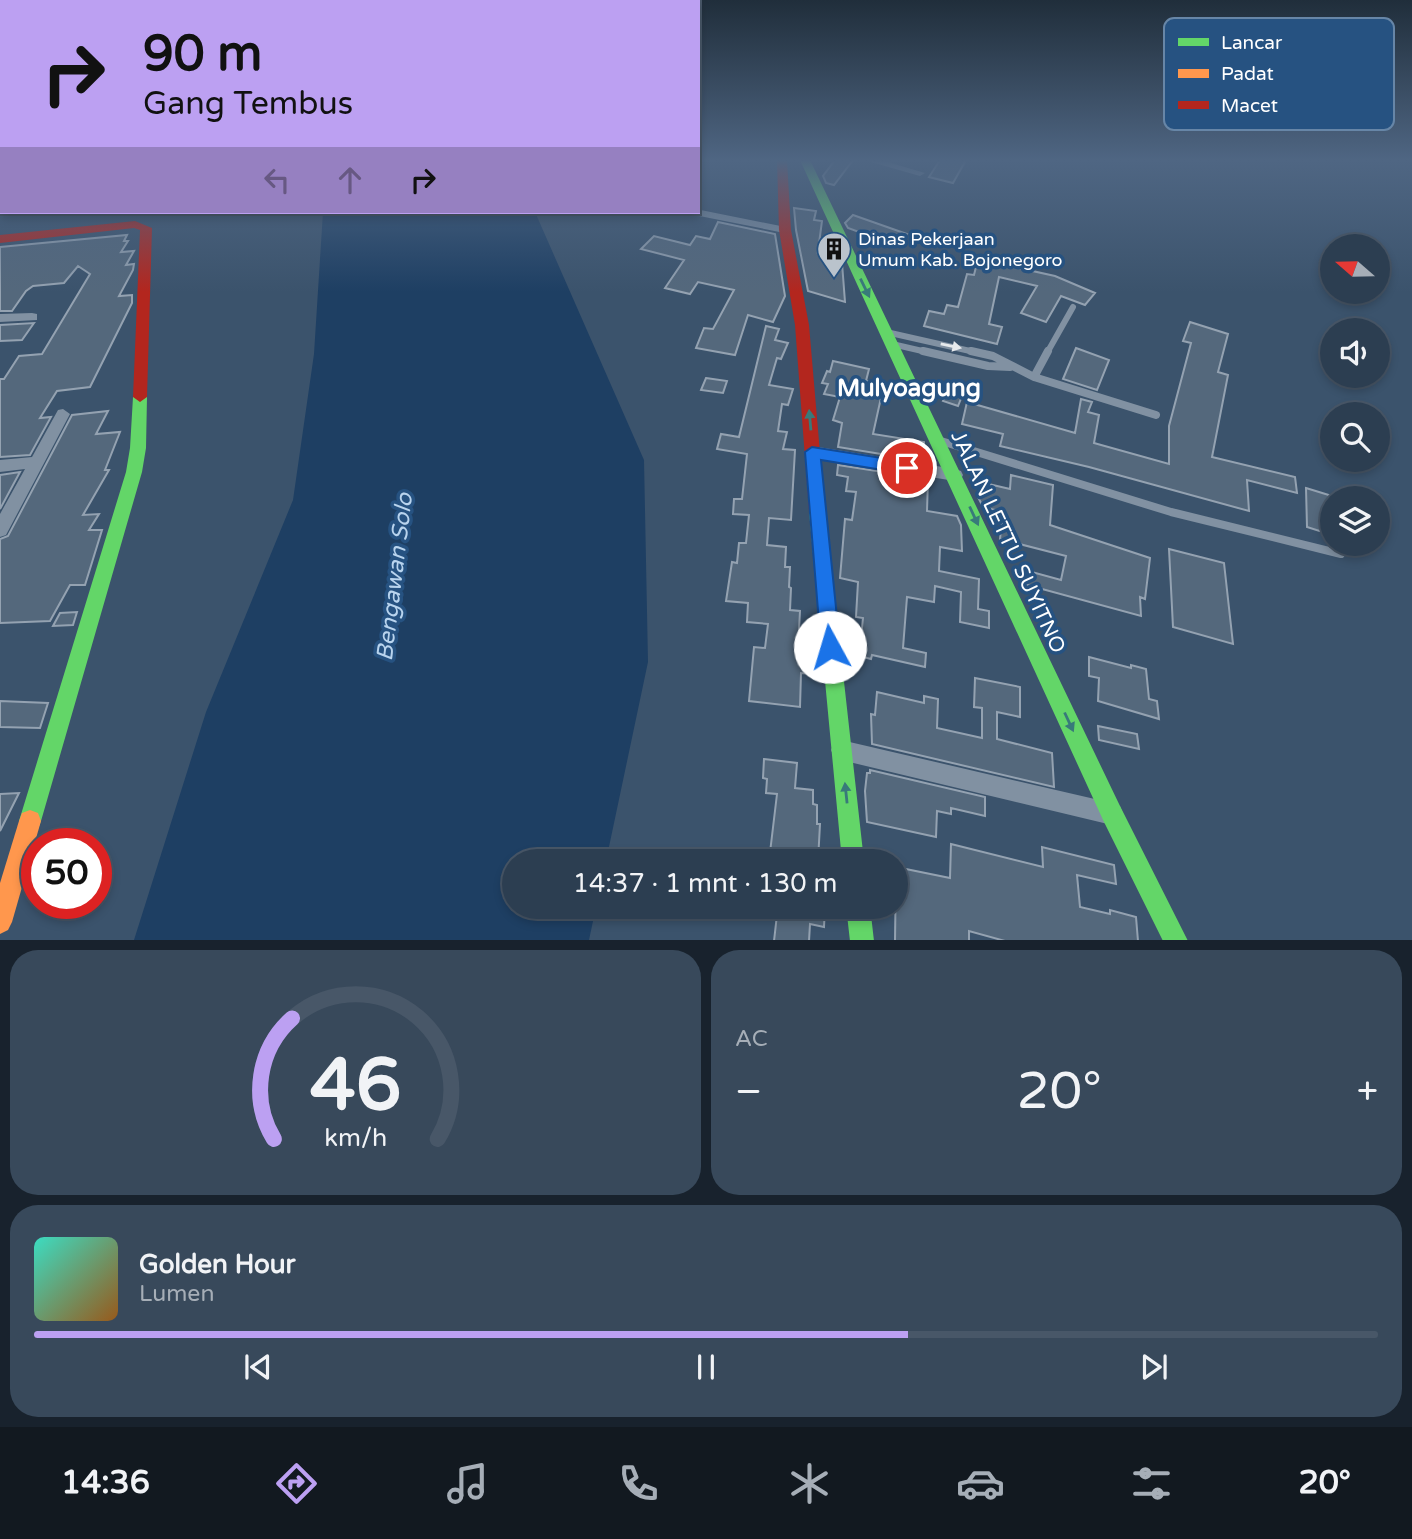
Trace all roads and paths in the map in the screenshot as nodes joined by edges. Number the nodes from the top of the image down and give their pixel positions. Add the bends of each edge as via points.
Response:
1 (785, 204) edge
2 (825, 204) edge
3 (700, 213) edge
4 (785, 230) junction
5 (0, 239) edge
6 (1073, 307) dead end
7 (32, 317) dead end
8 (0, 318) edge
9 (889, 338) junction
10 (1013, 367) junction
11 (1034, 377) junction
12 (63, 414) dead end
13 (1156, 415) dead end
14 (938, 440) junction
15 (812, 452) junction
16 (37, 461) junction
17 (0, 466) edge
18 (955, 475) junction
19 (0, 530) edge
20 (1320, 549) edge
21 (841, 750) junction
22 (1112, 814) junction
23 (28, 828) edge
24 (21, 846) edge
25 (0, 847) edge
26 (852, 849) edge
27 (21, 853) edge
28 (860, 919) edge
29 (0, 922) edge
30 (862, 940) edge
31 (1176, 940) edge

1 - 4 main road
2 -> 9 main road, JALAN LETTU SUYITNO
3 - 4 lane
15 -> 4 main road via 802,325
5 - 23 main road via 135,225 146,228 134,472
6 - 11 lane
7 - 8 street
9 - 10 lane via 988,366
9 -> 10 lane via 993,355
9 - 14 main road, JALAN LETTU SUYITNO
10 - 11 lane
11 - 13 lane
12 - 16 street
14 - 18 main road, JALAN LETTU SUYITNO
14 - 20 lane via 1171,512
15 - 18 street
15 - 21 main road
16 - 17 street
16 - 19 street
18 -> 22 main road, JALAN LETTU SUYITNO
21 - 22 street
26 -> 21 main road
22 - 31 main road, JALAN LETTU SUYITNO
24 - 25 street
27 - 29 main road
28 - 30 main road

